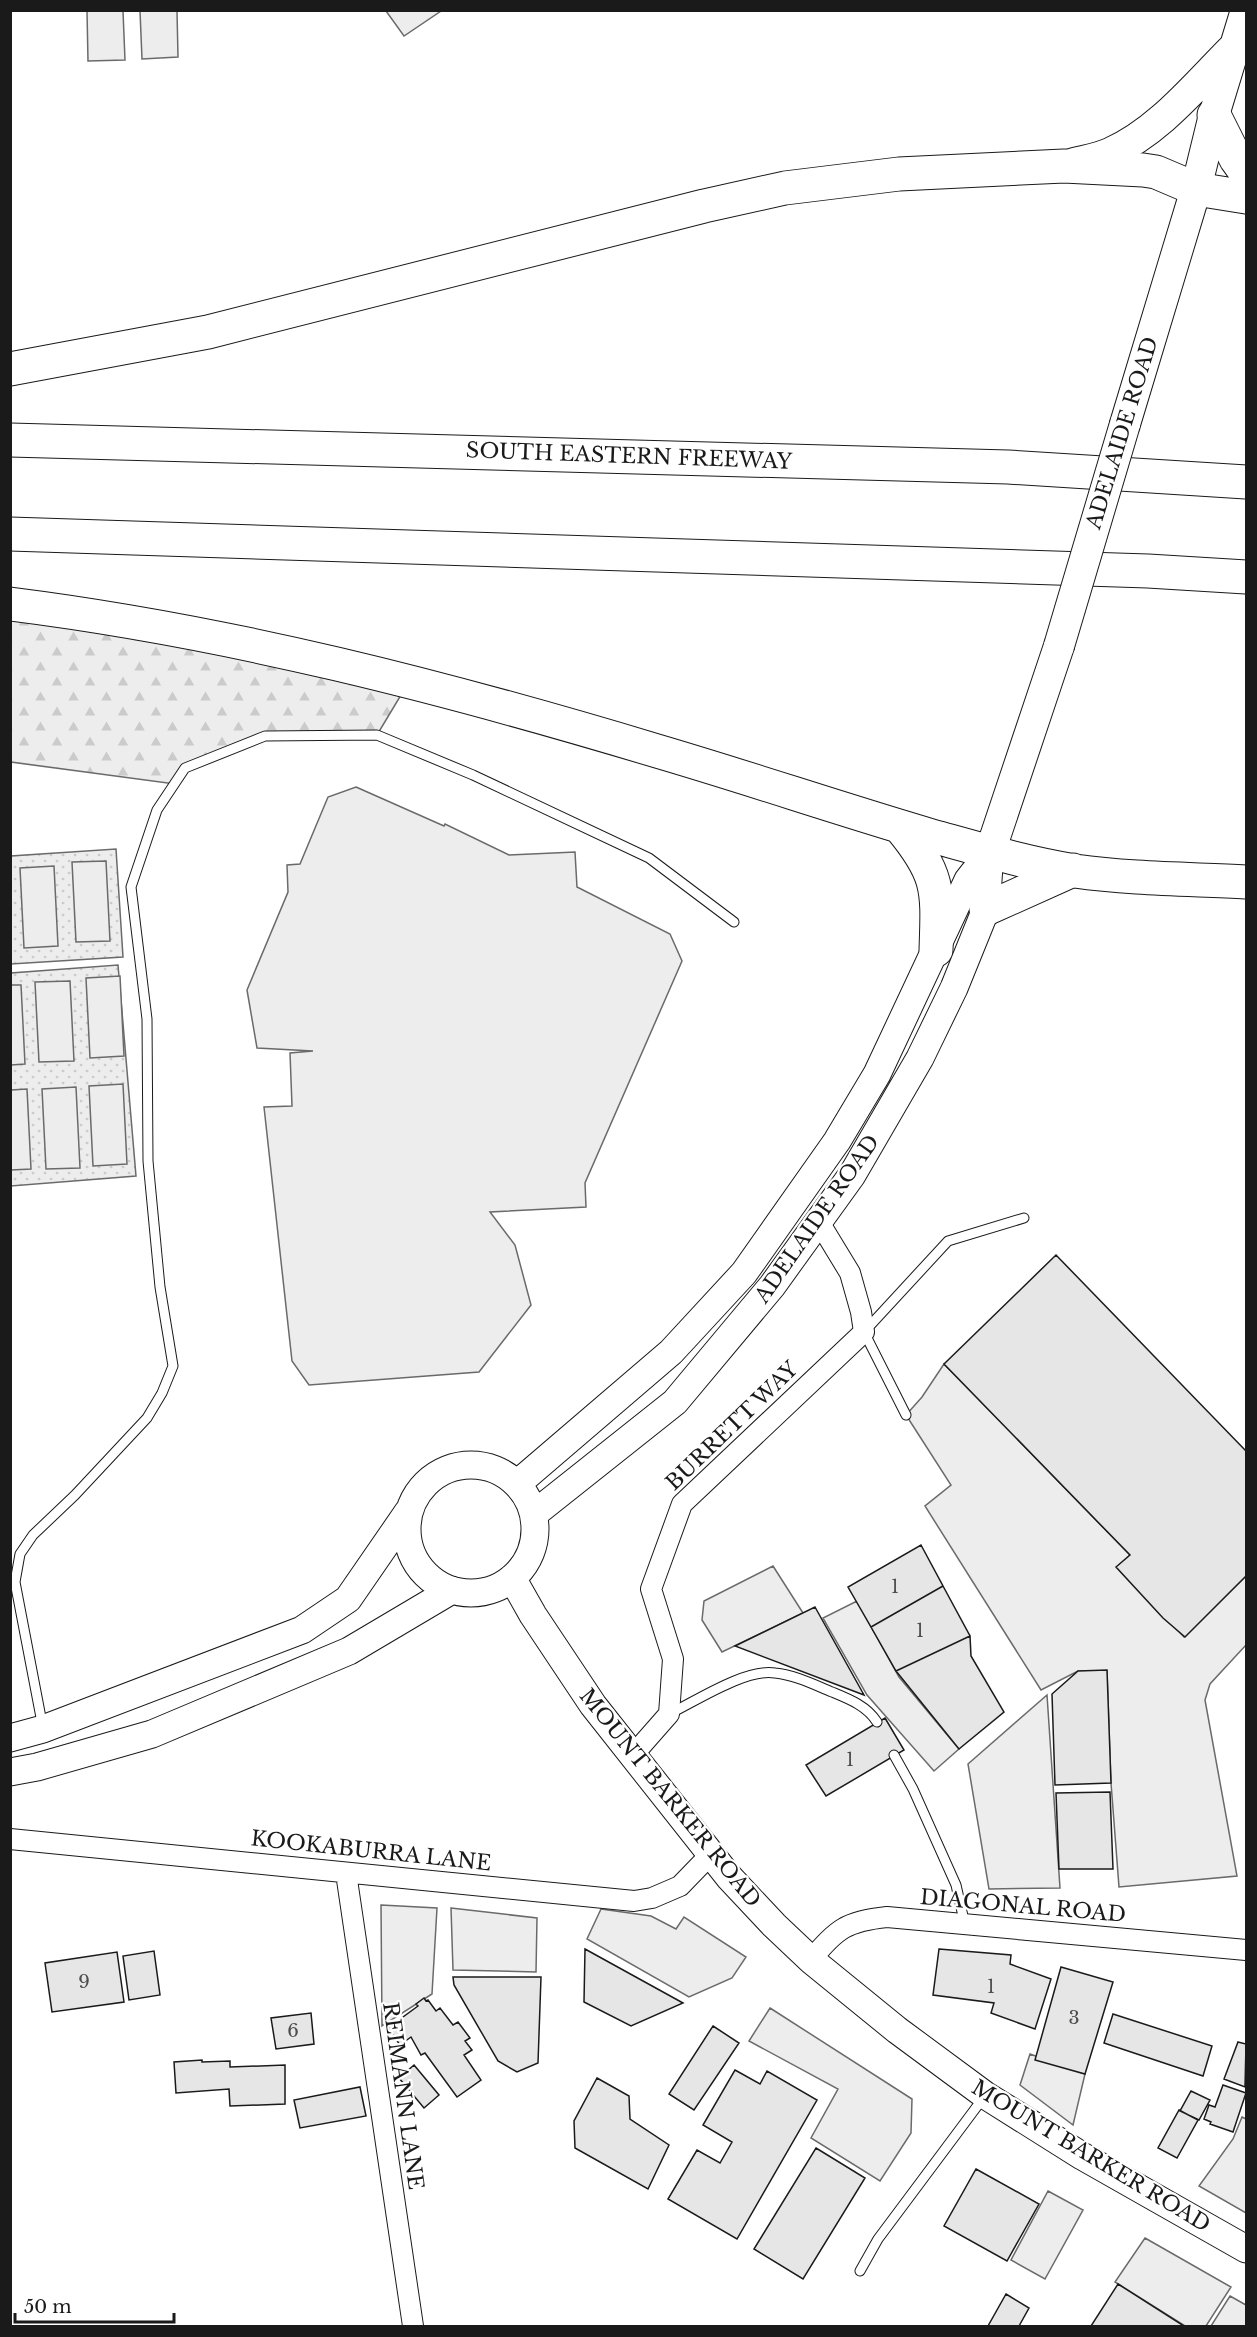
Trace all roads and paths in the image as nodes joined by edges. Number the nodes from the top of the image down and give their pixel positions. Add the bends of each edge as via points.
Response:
1 (1246, 10) edge
2 (1234, 47) junction
3 (1214, 115) junction
4 (1064, 166) junction
5 (1246, 173) edge
6 (1196, 189) junction
7 (1246, 196) edge
8 (10, 369) edge
9 (10, 440) edge
10 (1246, 482) edge
11 (10, 534) edge
12 (1246, 577) edge
13 (10, 604) edge
14 (900, 826) junction
15 (990, 852) junction
16 (1073, 870) junction
17 (1246, 882) edge
18 (986, 909) junction
19 (734, 922) dead end
20 (936, 950) junction
21 (1024, 1218) dead end
22 (819, 1222) junction
23 (864, 1332) junction
24 (906, 1415) dead end
25 (518, 1484) junction
26 (408, 1512) junction
27 (534, 1514) junction
28 (512, 1578) junction
29 (452, 1590) junction
30 (669, 1714) junction
31 (877, 1722) dead end
32 (43, 1729) junction
33 (10, 1738) edge
34 (633, 1755) junction
35 (894, 1755) dead end
36 (10, 1772) edge
37 (10, 1839) edge
38 (711, 1854) junction
39 (346, 1873) junction
40 (965, 1925) junction
41 (1246, 1950) edge
42 (811, 1960) junction
43 (985, 2095) junction
44 (1246, 2249) edge
45 (860, 2271) dead end
46 (412, 2326) edge

1 - 2 main road, ADELAIDE ROAD
2 - 3 main road, ADELAIDE ROAD
2 - 4 main road via 1138,138 1108,154
3 - 5 highway
3 - 6 main road, ADELAIDE ROAD
4 - 6 highway via 1156,172
4 - 8 highway via 899,174 785,188 208,332
6 - 7 highway
6 - 15 main road, ADELAIDE ROAD, bridge via 1059,646
9 - 10 highway, SOUTH EASTERN FREEWAY via 1008,467
11 - 12 highway
13 - 14 highway via 205,635 410,680
14 - 15 highway
14 - 20 highway via 933,877 938,898
15 - 16 highway
15 - 18 main road, ADELAIDE ROAD
15 - 20 main road, ADELAIDE ROAD via 968,880
16 - 17 highway
16 - 18 highway
18 - 22 main road, ADELAIDE ROAD via 920,1058 866,1154
19 - 32 lane via 649,858 473,775 377,735 265,736 185,768 157,810 131,887 147,1019 148,1161 160,1287 173,1366 147,1418 33,1535 20,1554 15,1582
20 - 25 main road, ADELAIDE ROAD via 877,1074 831,1150 744,1274 671,1352
21 - 23 lane, BURRETT WAY via 948,1241
22 - 23 street via 849,1273
22 - 27 main road, ADELAIDE ROAD via 772,1286 675,1402
23 - 24 lane
23 - 30 street, BURRETT WAY via 682,1504 651,1588 673,1659
25 - 26 main road via 502,1472 464,1465 429,1480
25 - 27 main road
26 - 29 main road via 406,1532 410,1551 434,1581
26 - 32 main road via 348,1599 302,1630
27 - 28 main road via 532,1550
28 - 29 main road via 494,1589 473,1593
28 - 34 main road, MOUNT BARKER ROAD via 593,1705
29 - 36 main road via 349,1651 152,1734
30 - 31 lane via 755,1674 774,1672 852,1700 872,1713
30 - 34 street
32 - 33 main road
34 - 38 main road, MOUNT BARKER ROAD
35 - 40 lane via 956,1885
37 - 39 street, KOOKABURRA LANE
38 - 39 street, KOOKABURRA LANE via 680,1886 634,1901
38 - 42 main road, MOUNT BARKER ROAD via 766,1917
39 - 46 street, REIMANN LANE
40 - 41 street, DIAGONAL ROAD
40 - 42 street, DIAGONAL ROAD via 887,1917 861,1920 841,1929
42 - 43 main road, MOUNT BARKER ROAD
43 - 44 main road, MOUNT BARKER ROAD via 1082,2156
43 - 45 lane via 878,2239

